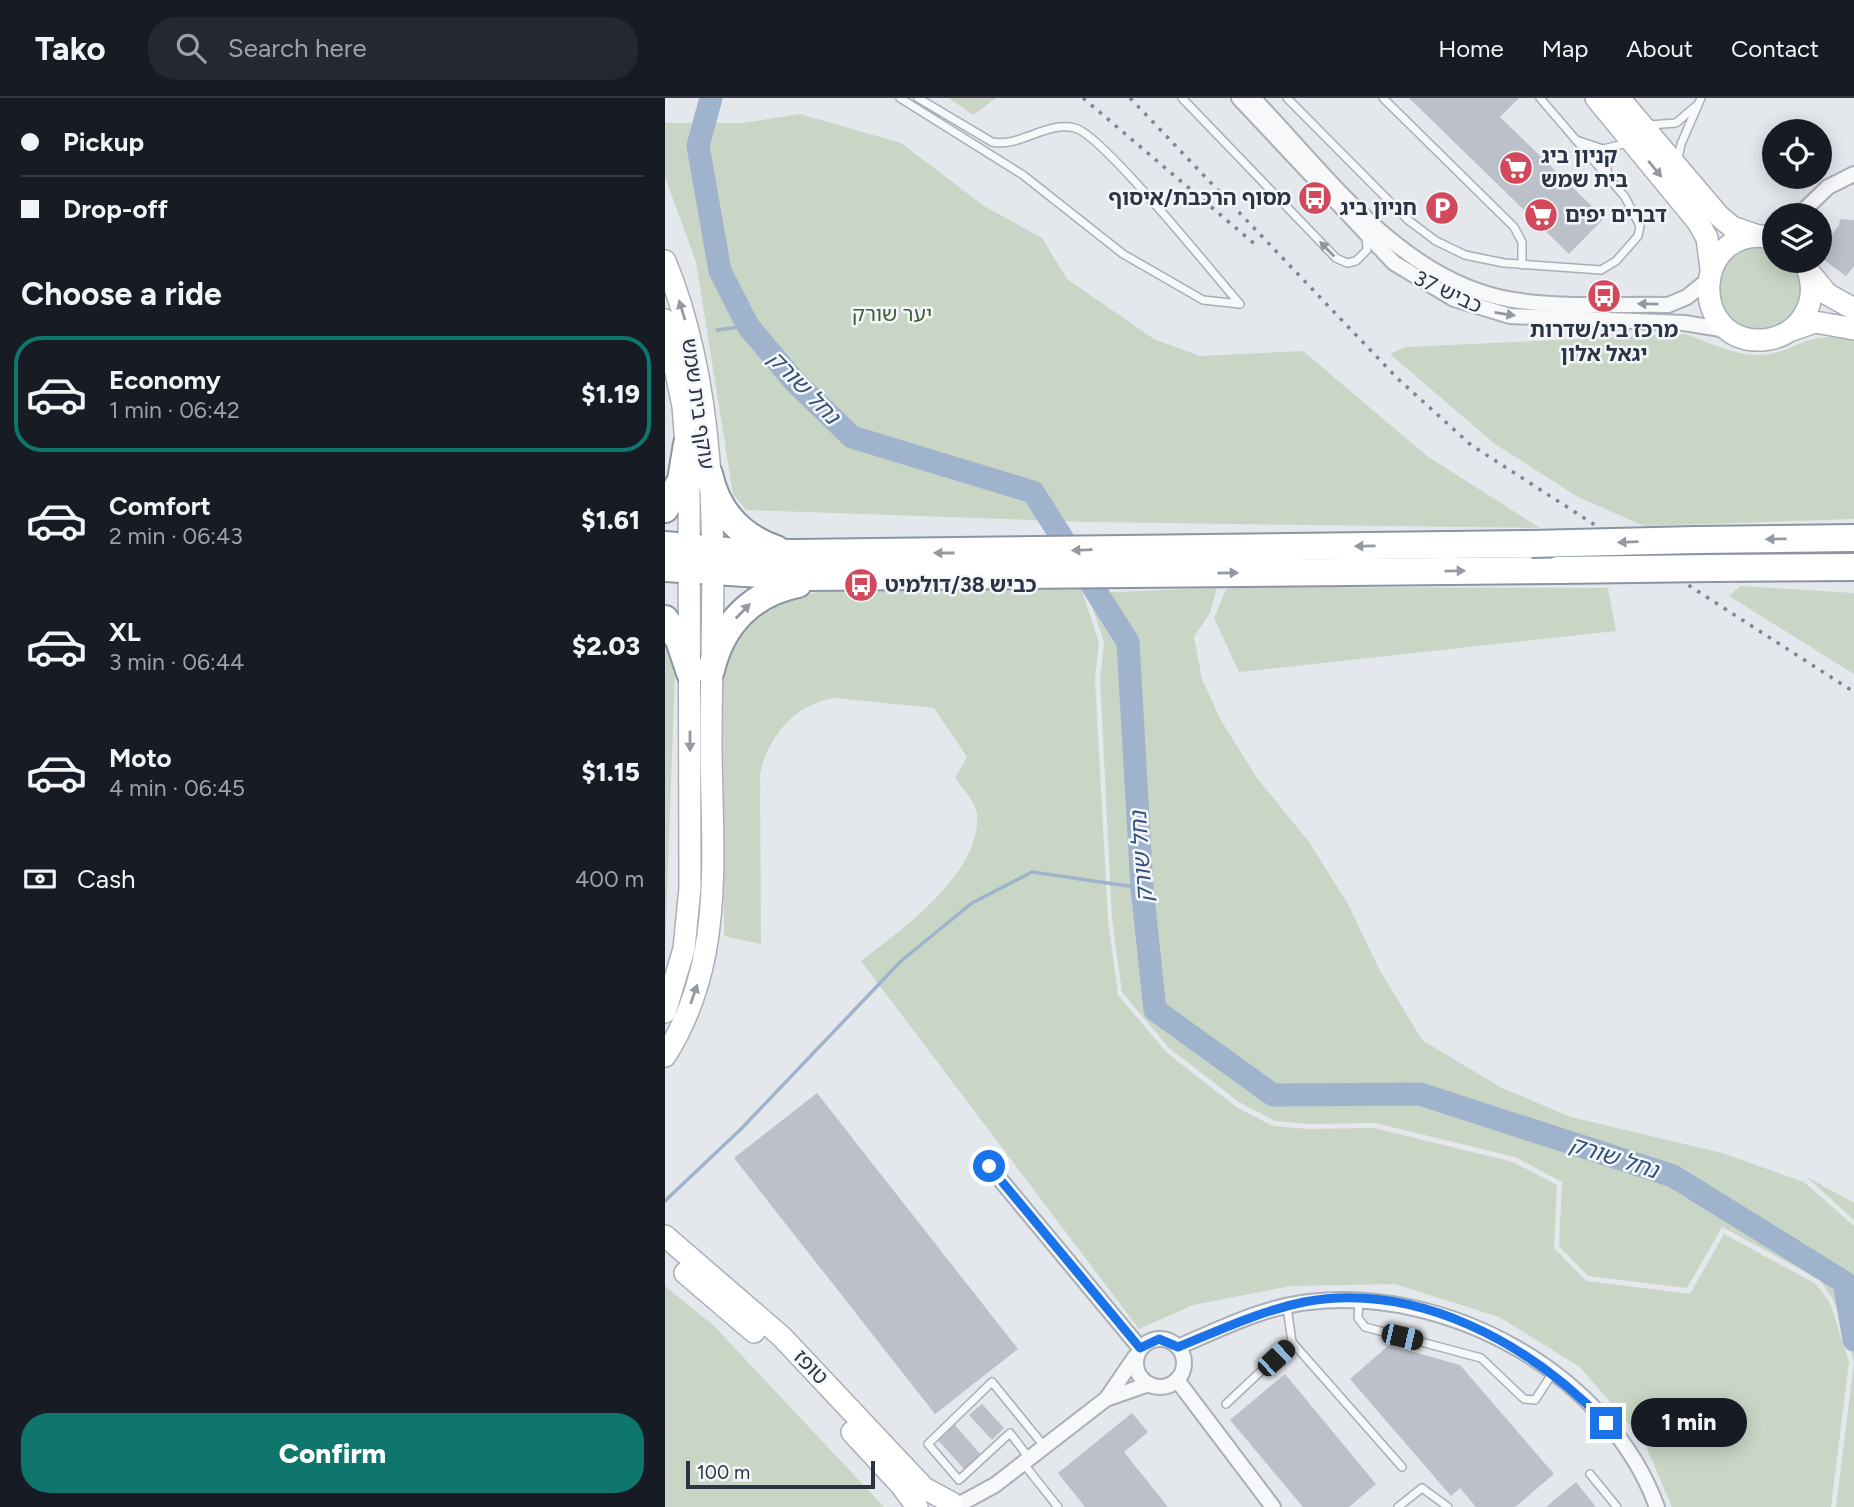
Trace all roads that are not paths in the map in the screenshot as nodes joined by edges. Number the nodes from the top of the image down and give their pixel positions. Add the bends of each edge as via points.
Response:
1 (899, 98) edge
2 (918, 98) edge
3 (1182, 98) edge
4 (1239, 98) edge
5 (1253, 98) edge
6 (1287, 98) edge
7 (1383, 98) edge
8 (1540, 98) edge
9 (1596, 98) edge
10 (1619, 98) edge
11 (1700, 100) edge
12 (1629, 137) junction
13 (1576, 139) junction
14 (1677, 167) junction
15 (1854, 174) edge
16 (1611, 181) junction
17 (1813, 203) edge
18 (1365, 232) junction
19 (1762, 235) edge
20 (1762, 237) edge
21 (665, 261) edge
22 (1522, 265) junction
23 (1808, 273) edge
24 (1812, 273) edge
25 (1710, 274) junction
26 (1854, 309) edge
27 (665, 320) edge
28 (1854, 329) edge
29 (1729, 330) junction
30 (1790, 331) junction
31 (687, 444) junction
32 (709, 474) junction
33 (665, 509) edge
34 (1854, 538) edge
35 (794, 553) junction
36 (688, 559) edge
37 (1854, 567) edge
38 (839, 576) junction
39 (665, 619) edge
40 (700, 672) junction
41 (665, 1012) edge
42 (665, 1056) edge
43 (989, 1166) dead end
44 (665, 1236) edge
45 (665, 1256) edge
46 (1359, 1300) junction
47 (1286, 1307) junction
48 (1292, 1342) junction
49 (1178, 1347) junction
50 (1138, 1352) junction
51 (1552, 1374) junction
52 (1177, 1380) junction
53 (1149, 1384) junction
54 (1106, 1399) junction
55 (1226, 1404) dead end
56 (1044, 1446) junction
57 (1026, 1460) junction
58 (1402, 1467) dead end
59 (1590, 1474) dead end
60 (958, 1505) edge
61 (917, 1507) edge
62 (1058, 1507) edge
63 (1273, 1507) edge
64 (1398, 1507) edge
65 (1448, 1507) edge
66 (1617, 1507) edge
67 (1657, 1507) edge

1 - 2 lane via 1024,175 1123,254 1203,300 1240,304 1089,136 1076,128 1059,127 1002,144 992,142
18 -> 3 lane via 1364,255 1352,263 1336,258
4 - 18 street, כביש 37
25 -> 5 street, כביש 37 via 1687,297 1668,305 1531,302 1465,286 1390,241
6 - 22 lane via 1418,229 1465,255
7 - 22 lane via 1514,227 1522,242
8 - 13 lane
9 - 12 street
10 - 12 street
11 - 12 lane via 1676,123
11 - 14 lane via 1681,144
12 - 13 lane via 1603,149
12 - 14 street
12 - 16 lane via 1604,157
12 -> 25 street via 1704,231
13 - 16 lane
14 - 19 street via 1725,221 1742,232
15 - 17 street via 1828,187
16 - 22 lane via 1640,226 1638,236 1616,261 1601,270
18 -> 29 street, כביש 37 via 1408,273 1454,299 1493,312 1535,318 1684,323
20 - 25 street via 1730,245
32 -> 21 street, עוקף בית שמש via 693,352
23 - 30 street via 1809,305
24 - 26 street via 1828,294
25 - 29 street via 1711,308
27 - 31 street, עוקף בית שמש
28 - 30 street via 1815,322
29 - 30 street via 1756,340
31 - 33 highway via 681,480
31 - 36 street, עוקף בית שמש
32 - 35 highway via 716,499 737,527 767,546
32 - 36 street, עוקף בית שמש
34 -> 35 highway, bridge
35 - 36 highway
36 - 38 highway
36 - 40 street
38 -> 37 highway, bridge
40 -> 38 highway via 753,600 774,589
39 - 40 highway
40 -> 41 street via 689,908 680,970
42 -> 40 street via 695,992 708,931
43 - 50 street
44 - 60 street, טופז via 782,1337 925,1488
45 - 61 street, טופז via 772,1348
46 - 47 street
46 - 51 street via 1418,1307 1458,1321 1518,1349
46 - 51 lane via 1358,1318 1365,1327 1481,1358 1524,1399 1535,1400
47 - 48 lane
47 - 49 street via 1235,1322
48 - 55 lane
48 - 58 lane
49 - 50 street via 1159,1339
49 - 52 street via 1184,1368
50 - 53 street via 1136,1370
50 - 54 street
51 - 67 street via 1606,1423
52 - 53 street via 1164,1387
52 - 63 street
53 - 54 street
54 - 56 street
56 - 57 street
56 - 57 lane via 992,1382 928,1444 959,1480 1010,1433
57 - 60 street via 995,1485
57 - 62 lane
59 - 66 lane
64 - 65 lane via 1422,1488

